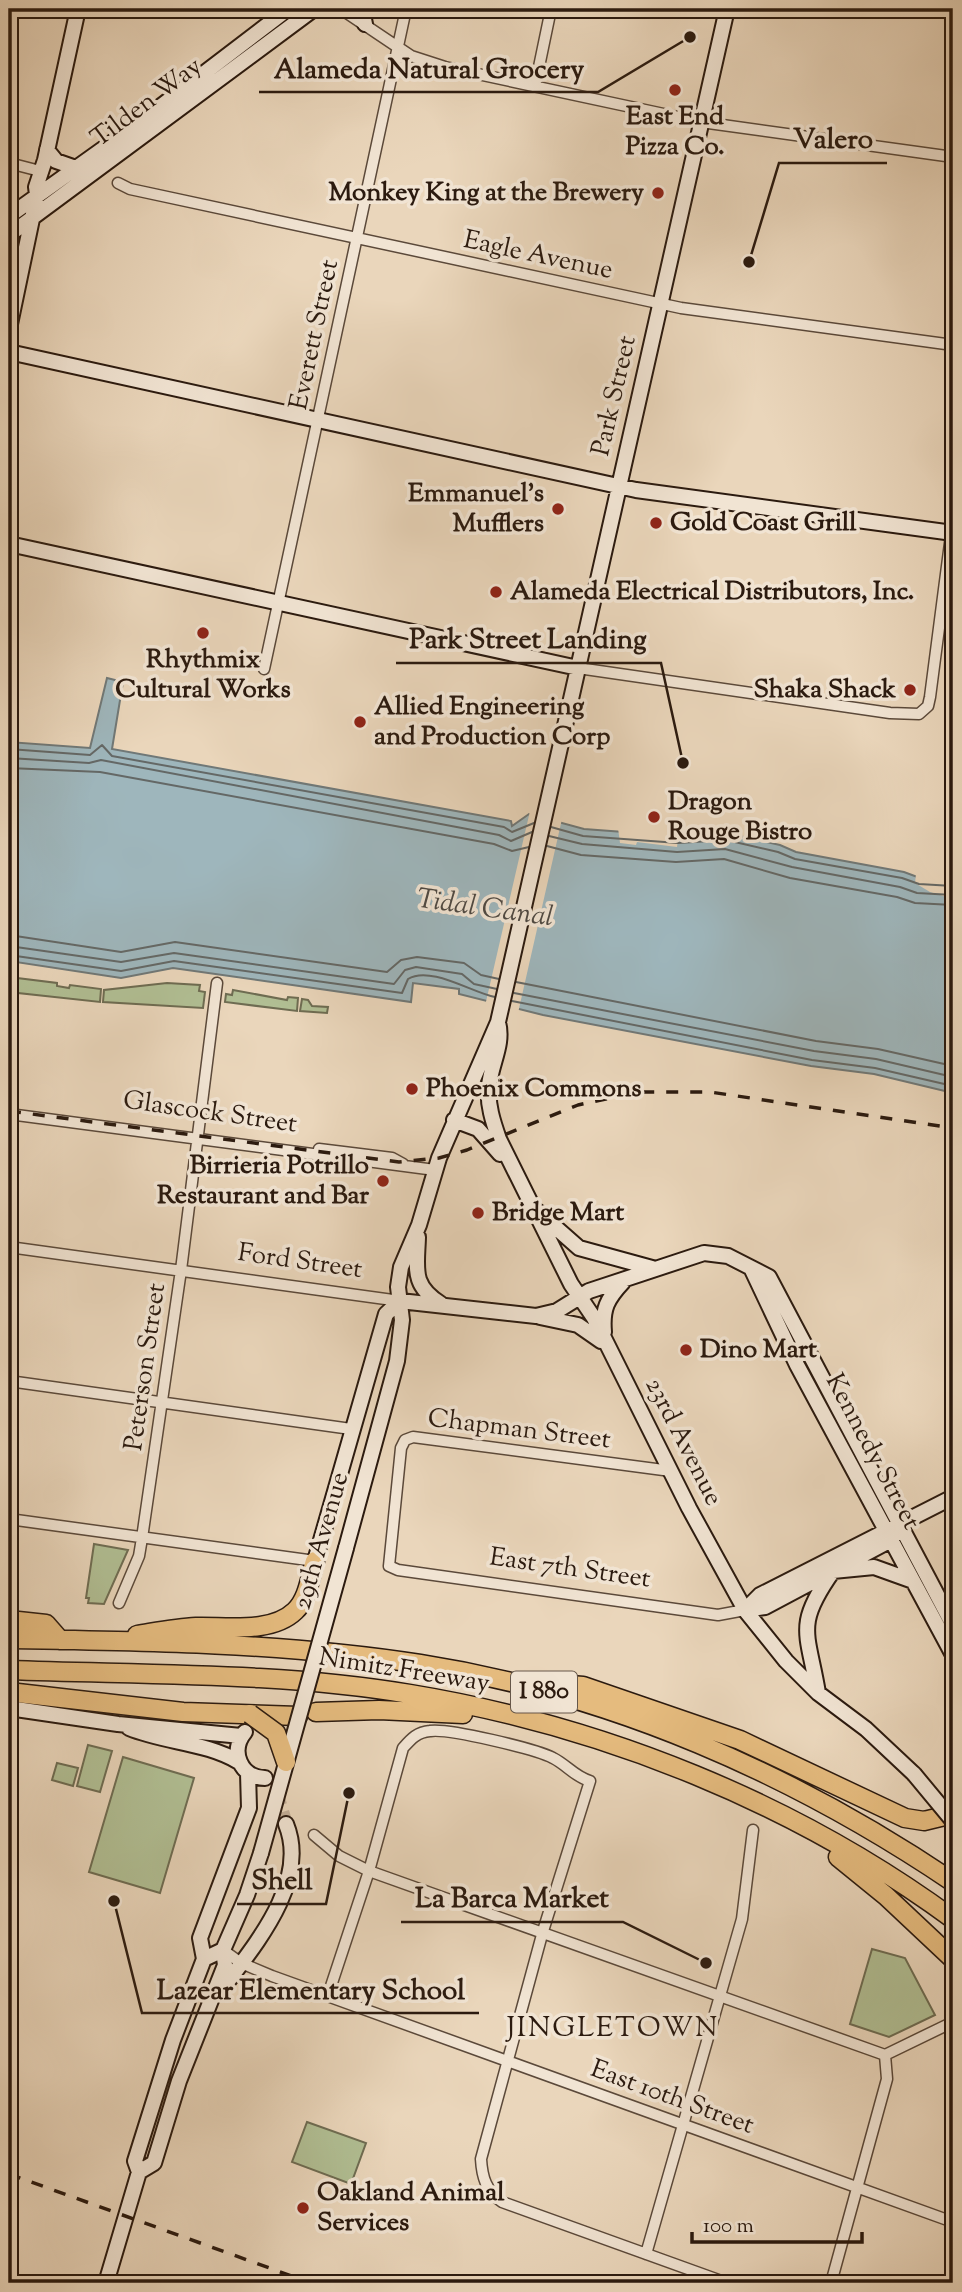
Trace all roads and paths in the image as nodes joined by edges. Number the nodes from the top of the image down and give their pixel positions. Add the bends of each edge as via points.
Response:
1 (78, 9) edge
2 (288, 9) edge
3 (314, 9) edge
4 (341, 9) edge
5 (362, 9) edge
6 (406, 9) edge
7 (551, 9) edge
8 (727, 9) edge
9 (365, 24) junction
10 (397, 48) junction
11 (535, 86) junction
12 (701, 122) junction
13 (953, 157) edge
14 (44, 160) junction
15 (9, 163) edge
16 (76, 168) junction
17 (118, 183) dead end
18 (37, 195) junction
19 (9, 216) edge
20 (33, 218) junction
21 (9, 235) edge
22 (357, 239) junction
23 (662, 304) junction
24 (9, 328) edge
25 (953, 345) edge
26 (9, 352) edge
27 (319, 420) junction
28 (619, 486) junction
29 (953, 529) edge
30 (9, 544) edge
31 (278, 602) junction
32 (578, 668) junction
33 (264, 669) dead end
34 (216, 983) dead end
35 (498, 1022) junction
36 (9, 1107) edge
37 (9, 1114) edge
38 (454, 1120) junction
39 (197, 1136) junction
40 (510, 1166) junction
41 (435, 1170) junction
42 (531, 1204) junction
43 (419, 1225) junction
44 (9, 1247) edge
45 (652, 1268) junction
46 (181, 1270) junction
47 (752, 1270) junction
48 (624, 1280) junction
49 (579, 1296) junction
50 (400, 1301) junction
51 (443, 1305) junction
52 (536, 1316) junction
53 (604, 1344) junction
54 (9, 1381) edge
55 (162, 1401) junction
56 (351, 1429) junction
57 (671, 1471) junction
58 (953, 1497) edge
59 (9, 1519) edge
60 (901, 1524) junction
61 (889, 1535) junction
62 (142, 1538) junction
63 (315, 1561) junction
64 (389, 1566) joint
65 (833, 1571) junction
66 (913, 1581) junction
67 (119, 1603) dead end
68 (745, 1610) junction
69 (9, 1620) edge
70 (953, 1625) edge
71 (9, 1639) edge
72 (60, 1640) junction
73 (94, 1641) junction
74 (953, 1655) edge
75 (9, 1670) edge
76 (488, 1678) junction
77 (9, 1692) edge
78 (818, 1693) junction
79 (9, 1707) edge
80 (250, 1714) junction
81 (307, 1714) junction
82 (515, 1717) junction
83 (118, 1724) junction
84 (286, 1762) junction
85 (244, 1768) junction
86 (265, 1779) dead end
87 (775, 1812) junction
88 (953, 1814) edge
89 (953, 1821) edge
90 (286, 1824) tunnel mouth
91 (753, 1829) dead end
92 (314, 1835) dead end
93 (369, 1871) junction
94 (953, 1882) edge
95 (953, 1919) edge
96 (543, 1931) junction
97 (223, 1950) junction
98 (204, 1959) junction
99 (953, 1959) edge
100 (241, 1963) junction
101 (328, 1995) junction
102 (721, 1996) junction
103 (206, 2010) junction
104 (953, 2022) edge
105 (885, 2055) junction
106 (509, 2062) junction
107 (684, 2124) junction
108 (139, 2172) junction
109 (856, 2187) junction
110 (953, 2222) edge
111 (646, 2254) junction
112 (106, 2283) edge
113 (727, 2283) edge
114 (831, 2283) edge

1 - 14 main road
2 - 16 main road, Tilden Way
3 - 20 main road, Tilden Way
4 - 9 street
5 - 9 main road
6 - 10 street, Everett Street
7 - 11 street
8 - 12 main road, Park Street
9 - 10 street
10 - 11 street via 445,67
10 - 22 street, Everett Street
11 - 12 street
12 - 13 street
12 - 23 main road, Park Street
14 - 15 street
14 - 16 main road
14 - 18 main road
16 - 18 main road, Tilden Way
17 - 22 street, Eagle Avenue
18 - 19 main road, Tilden Way
18 - 20 main road
20 - 21 main road, Tilden Way
20 - 24 main road
22 - 23 street, Eagle Avenue
22 - 27 street, Everett Street
23 - 25 street, Eagle Avenue
23 - 28 main road, Park Street
26 - 27 main road
27 - 28 main road
27 - 31 street, Everett Street
28 - 29 main road
28 - 32 main road, Park Street
29 - 32 street via 930,697 924,711 913,716
30 - 31 main road
31 - 32 main road
31 - 33 street, Everett Street
32 - 35 main road, Park Street
34 - 39 street, Peterson Street
35 - 38 main road, 29th Avenue
35 - 40 main road, 23rd Avenue via 501,1037 488,1104
36 - 39 street, Glascock Street
37 - 39 street, Glascock Street
38 - 40 main road via 471,1124 485,1135
38 - 41 main road, 29th Avenue
39 - 41 street, Glascock Street via 392,1158
39 - 46 street, Peterson Street
40 - 42 main road, 23rd Avenue
41 - 43 main road, 29th Avenue
42 - 45 main road via 579,1248
42 - 49 main road, 23rd Avenue
43 - 50 main road, 29th Avenue via 401,1267
43 - 51 main road via 419,1282 423,1291
44 - 46 street, Ford Street
45 - 47 main road, Kennedy Street via 704,1253 728,1256
45 - 48 main road, Kennedy Street
46 - 50 street, Ford Street
46 - 55 street, Peterson Street
47 - 60 main road, Kennedy Street via 769,1277
47 - 61 main road, Kennedy Street via 797,1365
48 - 49 main road, Kennedy Street
48 - 53 main road via 604,1308
49 - 52 main road, Ford Street via 557,1311
49 - 53 main road, 23rd Avenue
50 - 51 main road, Ford Street
50 - 56 main road, 29th Avenue via 386,1314
50 - 81 main road, 29th Avenue, bridge via 397,1362
51 - 52 main road, Ford Street
52 - 53 main road via 578,1325
53 - 57 main road, 23rd Avenue
54 - 55 street
55 - 56 street
55 - 62 street, Peterson Street
56 - 63 main road, 29th Avenue
57 - 64 street, Chapman Street via 413,1437 401,1448
57 - 68 main road, 23rd Avenue
58 - 60 main road, East 7th Street
59 - 62 street
60 - 61 main road, East 7th Street
60 - 70 main road, Kennedy Street
61 - 65 main road, East 7th Street
61 - 66 main road, Kennedy Street
61 - 68 main road, East 7th Street via 760,1595
62 - 63 street
62 - 67 street, Peterson Street
63 - 73 highway via 296,1611 276,1621
64 - 68 street, East 7th Street via 718,1615
65 - 66 main road via 874,1567
65 - 68 main road, East 7th Street via 765,1607
65 - 78 main road via 813,1599 807,1617 805,1635
66 - 74 main road, Kennedy Street
68 - 78 main road, 23rd Avenue
69 - 72 highway via 46,1624
71 - 72 highway, Nimitz Freeway / I 880
72 - 73 highway, Nimitz Freeway / I 880
73 - 76 highway, Nimitz Freeway / I 880 via 341,1654
75 - 82 highway, Nimitz Freeway / I 880 via 337,1685 409,1694
76 - 88 highway via 583,1686 740,1740 905,1818 924,1821
76 - 94 highway, Nimitz Freeway / I 880 via 629,1718 745,1763 850,1817
77 - 80 highway via 183,1712
78 - 89 main road, 23rd Avenue, bridge via 866,1729
79 - 83 main road
80 - 81 highway
80 - 84 highway, bridge via 276,1733
81 - 82 highway via 379,1710
81 - 84 main road, 29th Avenue, bridge
82 - 87 highway, Nimitz Freeway / I 880 via 618,1746
83 - 85 main road via 149,1736 215,1749
83 - 85 main road, 29th Avenue via 243,1734 237,1753
84 - 97 main road, 29th Avenue, bridge via 247,1895
85 - 86 main road
85 - 98 main road, 29th Avenue via 249,1808 200,1938
87 - 95 highway, Nimitz Freeway / I 880
87 - 99 highway via 886,1896
90 - 100 main road via 293,1854 286,1885
91 - 102 street via 742,1919
92 - 93 street via 339,1856
93 - 96 street
93 - 96 street via 403,1748 415,1735 432,1730 552,1757 590,1782
93 - 101 street
96 - 102 street
96 - 106 street
97 - 98 main road
97 - 100 street, East 10th Street
97 - 103 main road, 29th Avenue via 225,1965
98 - 108 main road, 29th Avenue via 155,2095 135,2161
100 - 101 street, East 10th Street
100 - 103 main road
101 - 106 street, East 10th Street
102 - 105 street
102 - 107 street
103 - 108 main road, 29th Avenue via 178,2081 154,2163
104 - 105 street
105 - 109 street via 887,2079
106 - 107 street, East 10th Street
106 - 111 street via 481,2159 486,2185 502,2202
107 - 109 street, East 10th Street
107 - 111 street
108 - 112 main road, 29th Avenue
109 - 110 street, East 10th Street
109 - 114 street
111 - 113 street

